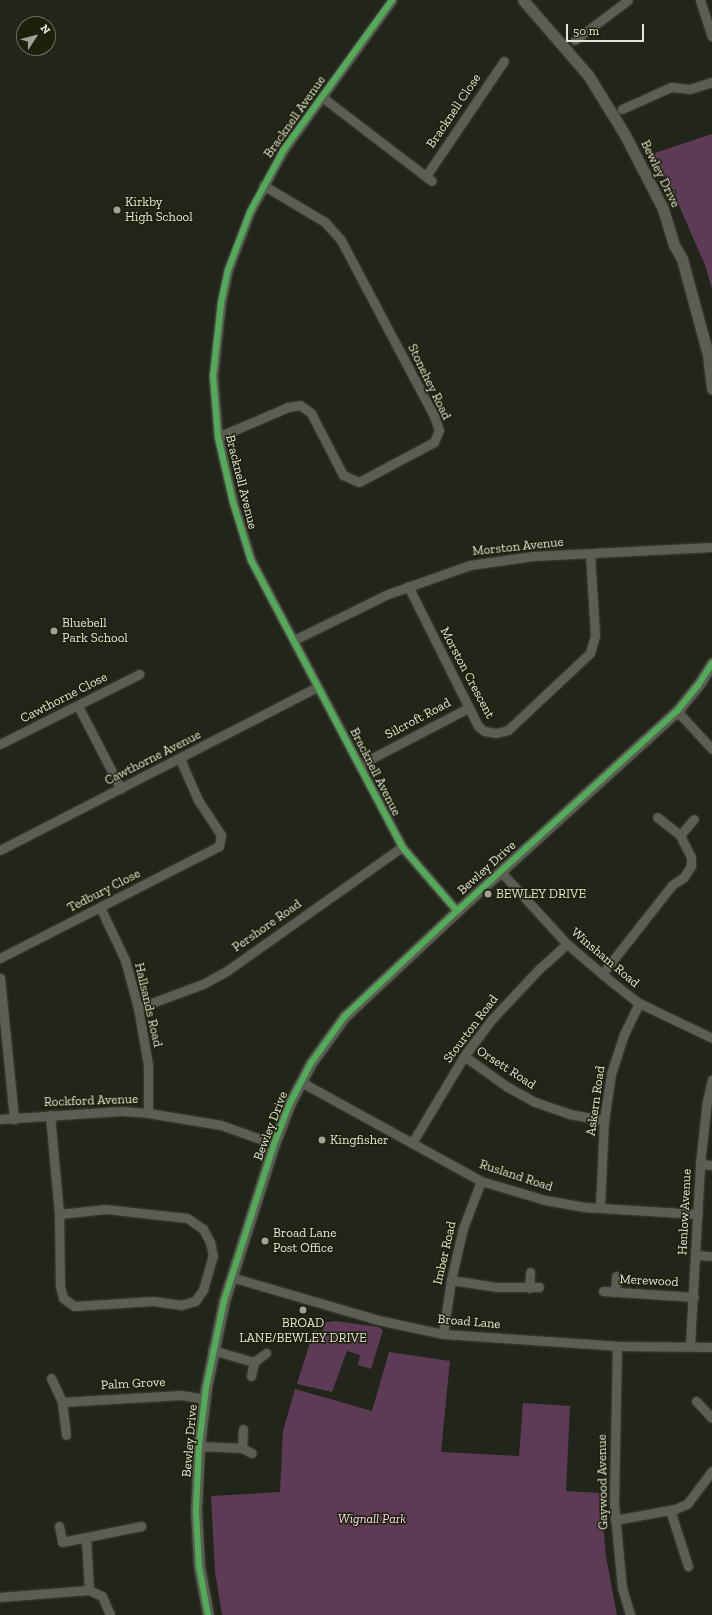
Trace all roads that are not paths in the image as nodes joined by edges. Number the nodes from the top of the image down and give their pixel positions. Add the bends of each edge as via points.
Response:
1 (392, 0) edge
2 (523, 0) edge
3 (628, 0) edge
4 (700, 0) edge
5 (712, 36) edge
6 (575, 40) dead end
7 (504, 61) dead end
8 (712, 82) edge
9 (322, 98) junction
10 (622, 109) dead end
11 (263, 185) junction
12 (712, 389) edge
13 (218, 437) junction
14 (712, 547) edge
15 (590, 554) junction
16 (408, 586) junction
17 (294, 640) junction
18 (712, 663) edge
19 (139, 674) dead end
20 (317, 687) junction
21 (78, 706) junction
22 (468, 708) junction
23 (676, 711) junction
24 (0, 744) edge
25 (712, 749) edge
26 (180, 759) junction
27 (359, 765) junction
28 (121, 789) junction
29 (657, 817) dead end
30 (694, 819) dead end
31 (680, 835) junction
32 (402, 847) junction
33 (0, 850) edge
34 (502, 872) junction
35 (100, 907) junction
36 (457, 911) junction
37 (567, 944) junction
38 (0, 958) edge
39 (602, 974) junction
40 (0, 978) edge
41 (639, 1003) junction
42 (138, 1008) junction
43 (712, 1038) edge
44 (464, 1056) junction
45 (712, 1080) edge
46 (301, 1082) junction
47 (148, 1113) junction
48 (50, 1115) junction
49 (14, 1118) junction
50 (0, 1119) edge
51 (604, 1120) junction
52 (412, 1143) junction
53 (274, 1144) junction
54 (700, 1164) junction
55 (712, 1166) edge
56 (482, 1181) junction
57 (600, 1207) junction
58 (60, 1214) junction
59 (698, 1214) junction
60 (696, 1255) junction
61 (712, 1256) edge
62 (530, 1272) dead end
63 (616, 1276) dead end
64 (231, 1277) junction
65 (451, 1280) junction
66 (539, 1287) dead end
67 (529, 1288) junction
68 (603, 1291) dead end
69 (615, 1292) junction
70 (694, 1297) junction
71 (443, 1334) junction
72 (690, 1345) junction
73 (617, 1346) junction
74 (712, 1347) edge
75 (212, 1350) junction
76 (266, 1353) dead end
77 (254, 1362) junction
78 (251, 1376) dead end
79 (51, 1378) dead end
80 (205, 1399) junction
81 (696, 1401) dead end
82 (62, 1402) junction
83 (712, 1418) edge
84 (243, 1429) dead end
85 (66, 1435) dead end
86 (199, 1446) junction
87 (242, 1448) junction
88 (252, 1453) dead end
89 (712, 1471) edge
90 (670, 1510) junction
91 (615, 1520) junction
92 (59, 1526) dead end
93 (141, 1526) dead end
94 (86, 1539) junction
95 (688, 1566) dead end
96 (90, 1590) junction
97 (0, 1597) edge
98 (110, 1615) edge
99 (208, 1615) edge
100 (630, 1615) edge

1 - 9 street, Bracknell Avenue
2 - 12 street, Bewley Drive via 588,76 625,135 662,209 674,245 682,259 708,355
3 - 6 street
4 - 5 street
7 - 9 street, Bracknell Close via 429,178
8 - 10 street via 690,89 671,87
9 - 11 street, Bracknell Avenue via 284,149
11 - 13 street, Bracknell Avenue via 230,264 221,304 213,376
11 - 13 street, Stonehey Road via 319,218 342,240 439,430 434,442 359,482 343,474 311,413 300,404
13 - 17 street, Bracknell Avenue via 233,502 251,560
14 - 15 street, Morston Avenue
15 - 16 street, Morston Avenue via 533,556 489,562 449,571
15 - 22 street, Morston Crescent via 595,635 590,653 508,730 496,733 484,731
16 - 17 street, Morston Avenue
16 - 22 street, Morston Crescent
17 - 20 street, Bracknell Avenue
18 - 23 street, Bewley Drive via 699,684
19 - 21 street, Cawthorne Close
20 - 26 street, Cawthorne Avenue
20 - 27 street, Bracknell Avenue
21 - 24 street, Cawthorne Close
21 - 28 street
22 - 27 street, Silcroft Road
23 - 25 street
23 - 34 street, Bewley Drive
26 - 28 street, Cawthorne Avenue
26 - 35 street, Tedbury Close via 198,800 221,835 219,846
27 - 32 street, Bracknell Avenue
28 - 33 street, Cawthorne Avenue
29 - 31 street
30 - 31 street
31 - 39 street via 691,857 691,866 684,877 672,885
32 - 36 street, Bracknell Avenue
32 - 42 street, Pershore Road via 222,973 196,988
34 - 36 street, Bewley Drive
34 - 37 street, Winsham Road
35 - 38 street, Tedbury Close
35 - 42 street, Hallsands Road via 125,960
36 - 46 street, Bewley Drive via 344,1017 311,1063
37 - 39 street, Winsham Road
37 - 44 street, Stourton Road via 518,989
39 - 41 street, Winsham Road
40 - 49 street
41 - 43 street, Winsham Road
41 - 51 street, Askern Road via 624,1034 611,1074
42 - 47 street, Hallsands Road via 148,1065
44 - 51 street, Orsett Road via 506,1086 535,1102 569,1114
44 - 52 street, Stourton Road
45 - 54 street, Henlow Avenue
46 - 52 street, Rusland Road
46 - 53 street, Bewley Drive
47 - 48 street, Rockford Avenue
47 - 53 street, Rockford Avenue via 221,1125
48 - 49 street, Rockford Avenue
48 - 58 street
49 - 50 street, Rockford Avenue
51 - 57 street, Askern Road
52 - 56 street, Rusland Road
53 - 64 street, Bewley Drive
54 - 55 street
54 - 59 street, Henlow Avenue
56 - 57 street, Rusland Road via 544,1200
56 - 65 street, Imber Road via 463,1228
57 - 59 street, Rusland Road
58 - 58 street via 60,1286 63,1298 74,1306 153,1301 181,1305 195,1301 203,1290 213,1256 210,1242 203,1229 186,1218 106,1209
59 - 60 street, Henlow Avenue
60 - 61 street
60 - 70 street, Henlow Avenue
62 - 67 street
63 - 69 street
64 - 71 street, Broad Lane via 378,1320
64 - 75 street, Bewley Drive
65 - 67 street via 497,1287
65 - 71 street, Imber Road
66 - 67 street
68 - 69 street, Merewood
69 - 70 street, Merewood
70 - 72 street, Henlow Avenue
71 - 73 street, Broad Lane
72 - 73 street, Broad Lane
72 - 74 street, Broad Lane
73 - 91 street, Gaywood Avenue
75 - 77 street
75 - 80 street, Bewley Drive
76 - 77 street
77 - 78 street
79 - 82 street
80 - 82 street, Palm Grove via 181,1395
80 - 86 street, Bewley Drive
81 - 83 street
82 - 85 street
84 - 87 street
86 - 87 street
86 - 99 street, Bewley Drive via 196,1511 199,1566
87 - 88 street
89 - 90 street via 687,1504
90 - 91 street
90 - 95 street
91 - 100 street, Gaywood Avenue via 622,1588
92 - 94 street via 62,1542
93 - 94 street via 112,1530
94 - 96 street
96 - 97 street
96 - 98 street via 102,1596

